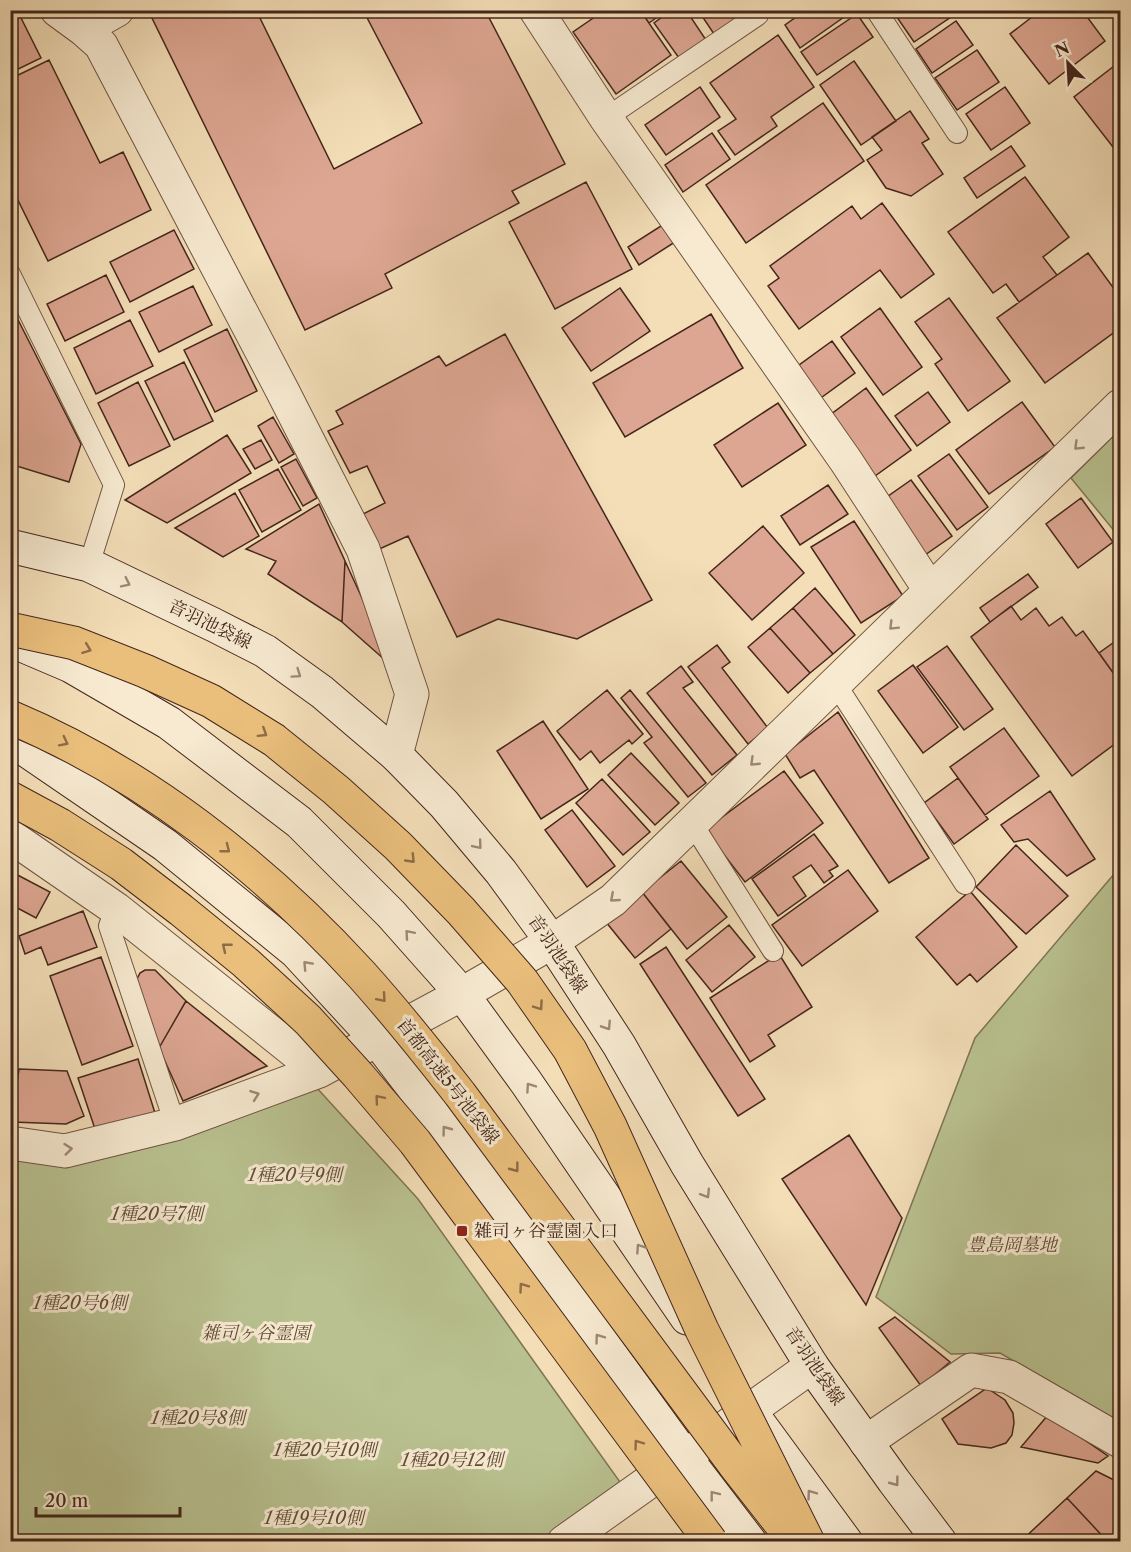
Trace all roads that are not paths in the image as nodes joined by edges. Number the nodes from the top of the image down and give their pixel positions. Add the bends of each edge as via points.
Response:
1 (57, 10) edge
2 (117, 10) edge
3 (536, 10) edge
4 (755, 10) edge
5 (876, 10) edge
6 (83, 29) junction
7 (606, 118) junction
8 (957, 133) dead end
9 (10, 274) edge
10 (1120, 406) edge
11 (10, 546) edge
12 (89, 565) junction
13 (930, 590) junction
14 (10, 629) edge
15 (10, 640) edge
16 (835, 683) junction
17 (10, 717) edge
18 (10, 740) edge
19 (396, 755) junction
20 (10, 798) edge
21 (692, 823) junction
22 (10, 836) edge
23 (965, 884) dead end
24 (116, 909) junction
25 (552, 942) junction
26 (773, 951) dead end
27 (462, 994) junction
28 (377, 1040) junction
29 (319, 1071) junction
30 (175, 1124) junction
31 (10, 1143) edge
32 (812, 1366) junction
33 (749, 1411) junction
34 (1120, 1441) edge
35 (866, 1442) junction
36 (685, 1457) junction
37 (564, 1542) edge
38 (711, 1542) edge
39 (750, 1542) edge
40 (794, 1542) edge
41 (808, 1542) edge
42 (846, 1542) edge
43 (940, 1542) edge

1 - 6 street
2 - 6 street
3 - 7 street
4 - 7 lane via 758,15
5 - 8 lane
6 - 19 street via 101,45 363,549 412,694
7 - 13 street via 846,461
9 - 12 lane via 114,485
10 -> 13 street
11 - 12 street, 音羽池袋線
12 -> 19 street, 音羽池袋線 via 265,651 322,692
13 -> 16 street
14 -> 41 highway, bridge via 74,644 145,671 212,702 274,740 398,846 469,920 522,981 570,1050 610,1126 702,1330
27 -> 15 street via 391,914 299,822 170,723 71,666
16 -> 21 street
16 - 23 lane
17 -> 40 highway, 首都高速5号池袋線, bridge via 100,760 168,804 302,914 361,974 460,1094
28 -> 18 street via 296,952 200,873
19 -> 25 street, 音羽池袋線 via 501,872
38 -> 20 highway, bridge via 415,1142 315,1028 246,963 121,864
21 -> 25 street via 613,900
21 - 26 lane
22 - 24 street
24 - 29 street
24 - 30 lane via 109,926
25 - 27 street
25 -> 32 street, 音羽池袋線 via 619,1045 687,1164
27 - 28 street
33 -> 27 street via 604,1194
28 - 29 street
36 -> 28 street
30 -> 29 street
31 -> 30 street via 65,1151
32 - 33 street
32 - 35 street, 音羽池袋線
33 - 36 street
42 -> 33 street
34 - 35 street via 1008,1377 971,1370
35 -> 43 street, 音羽池袋線
36 - 37 street
39 -> 36 street

